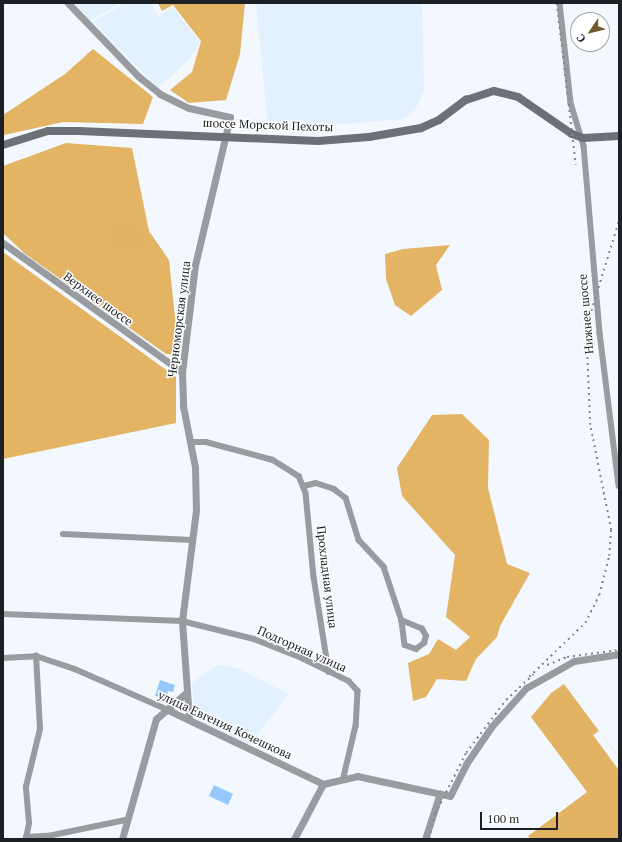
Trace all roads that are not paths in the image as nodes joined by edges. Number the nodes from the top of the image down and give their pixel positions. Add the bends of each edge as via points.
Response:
1 (68, 3) edge
2 (560, 3) edge
3 (227, 136) junction
4 (619, 136) edge
5 (583, 138) junction
6 (3, 145) edge
7 (3, 243) edge
8 (182, 372) junction
9 (191, 442) junction
10 (304, 486) junction
11 (619, 486) edge
12 (63, 534) dead end
13 (192, 540) junction
14 (3, 614) edge
15 (182, 621) junction
16 (402, 621) junction
17 (619, 654) edge
18 (36, 656) junction
19 (3, 658) edge
20 (329, 672) junction
21 (186, 693) junction
22 (166, 709) junction
23 (189, 720) junction
24 (344, 777) junction
25 (323, 784) junction
26 (440, 793) junction
27 (126, 820) junction
28 (26, 838) edge
29 (122, 839) edge
30 (294, 839) edge
31 (425, 839) edge

1 - 3 street, Черноморская улица via 138,76 160,94 189,108 230,117
2 - 5 street, Нижнее шоссе via 571,103
3 - 5 main road, шоссе Морской Пехоты via 318,140 400,133 439,120 466,100 494,91 518,97 559,127
3 - 6 main road, шоссе Морской Пехоты via 48,131
3 - 8 street, Черноморская улица via 195,265
4 - 5 main road
5 - 11 street, Нижнее шоссе via 600,333
7 - 8 street, Верхнее шоссе
8 - 9 street, Черноморская улица via 183,406
9 - 10 street via 206,442 272,460 289,468
9 - 13 street, Черноморская улица via 196,510
10 - 16 street via 322,485 334,489 346,498 359,540 384,567
10 - 20 street, Прохладная улица
12 - 13 street
13 - 15 street, Черноморская улица
14 - 15 street, Подгорная улица
15 - 20 street, Подгорная улица via 254,639
15 - 21 street, Черноморская улица
16 - 16 street via 405,645 416,649 424,644 426,636 422,629
17 - 26 street via 574,661 526,688 466,764 450,796
18 - 19 street, улица Евгения Кочешкова
18 - 22 street, улица Евгения Кочешкова via 74,669
18 - 28 street via 40,729 26,787 29,823
20 - 24 street, Подгорная улица via 349,682 358,691 356,726
21 - 22 street
21 - 23 street, Черноморская улица
22 - 23 street, улица Евгения Кочешкова
22 - 27 street via 154,724
23 - 25 street, улица Евгения Кочешкова
24 - 25 street
24 - 26 street via 366,777
25 - 30 street
26 - 31 street
27 - 28 street
27 - 29 street

